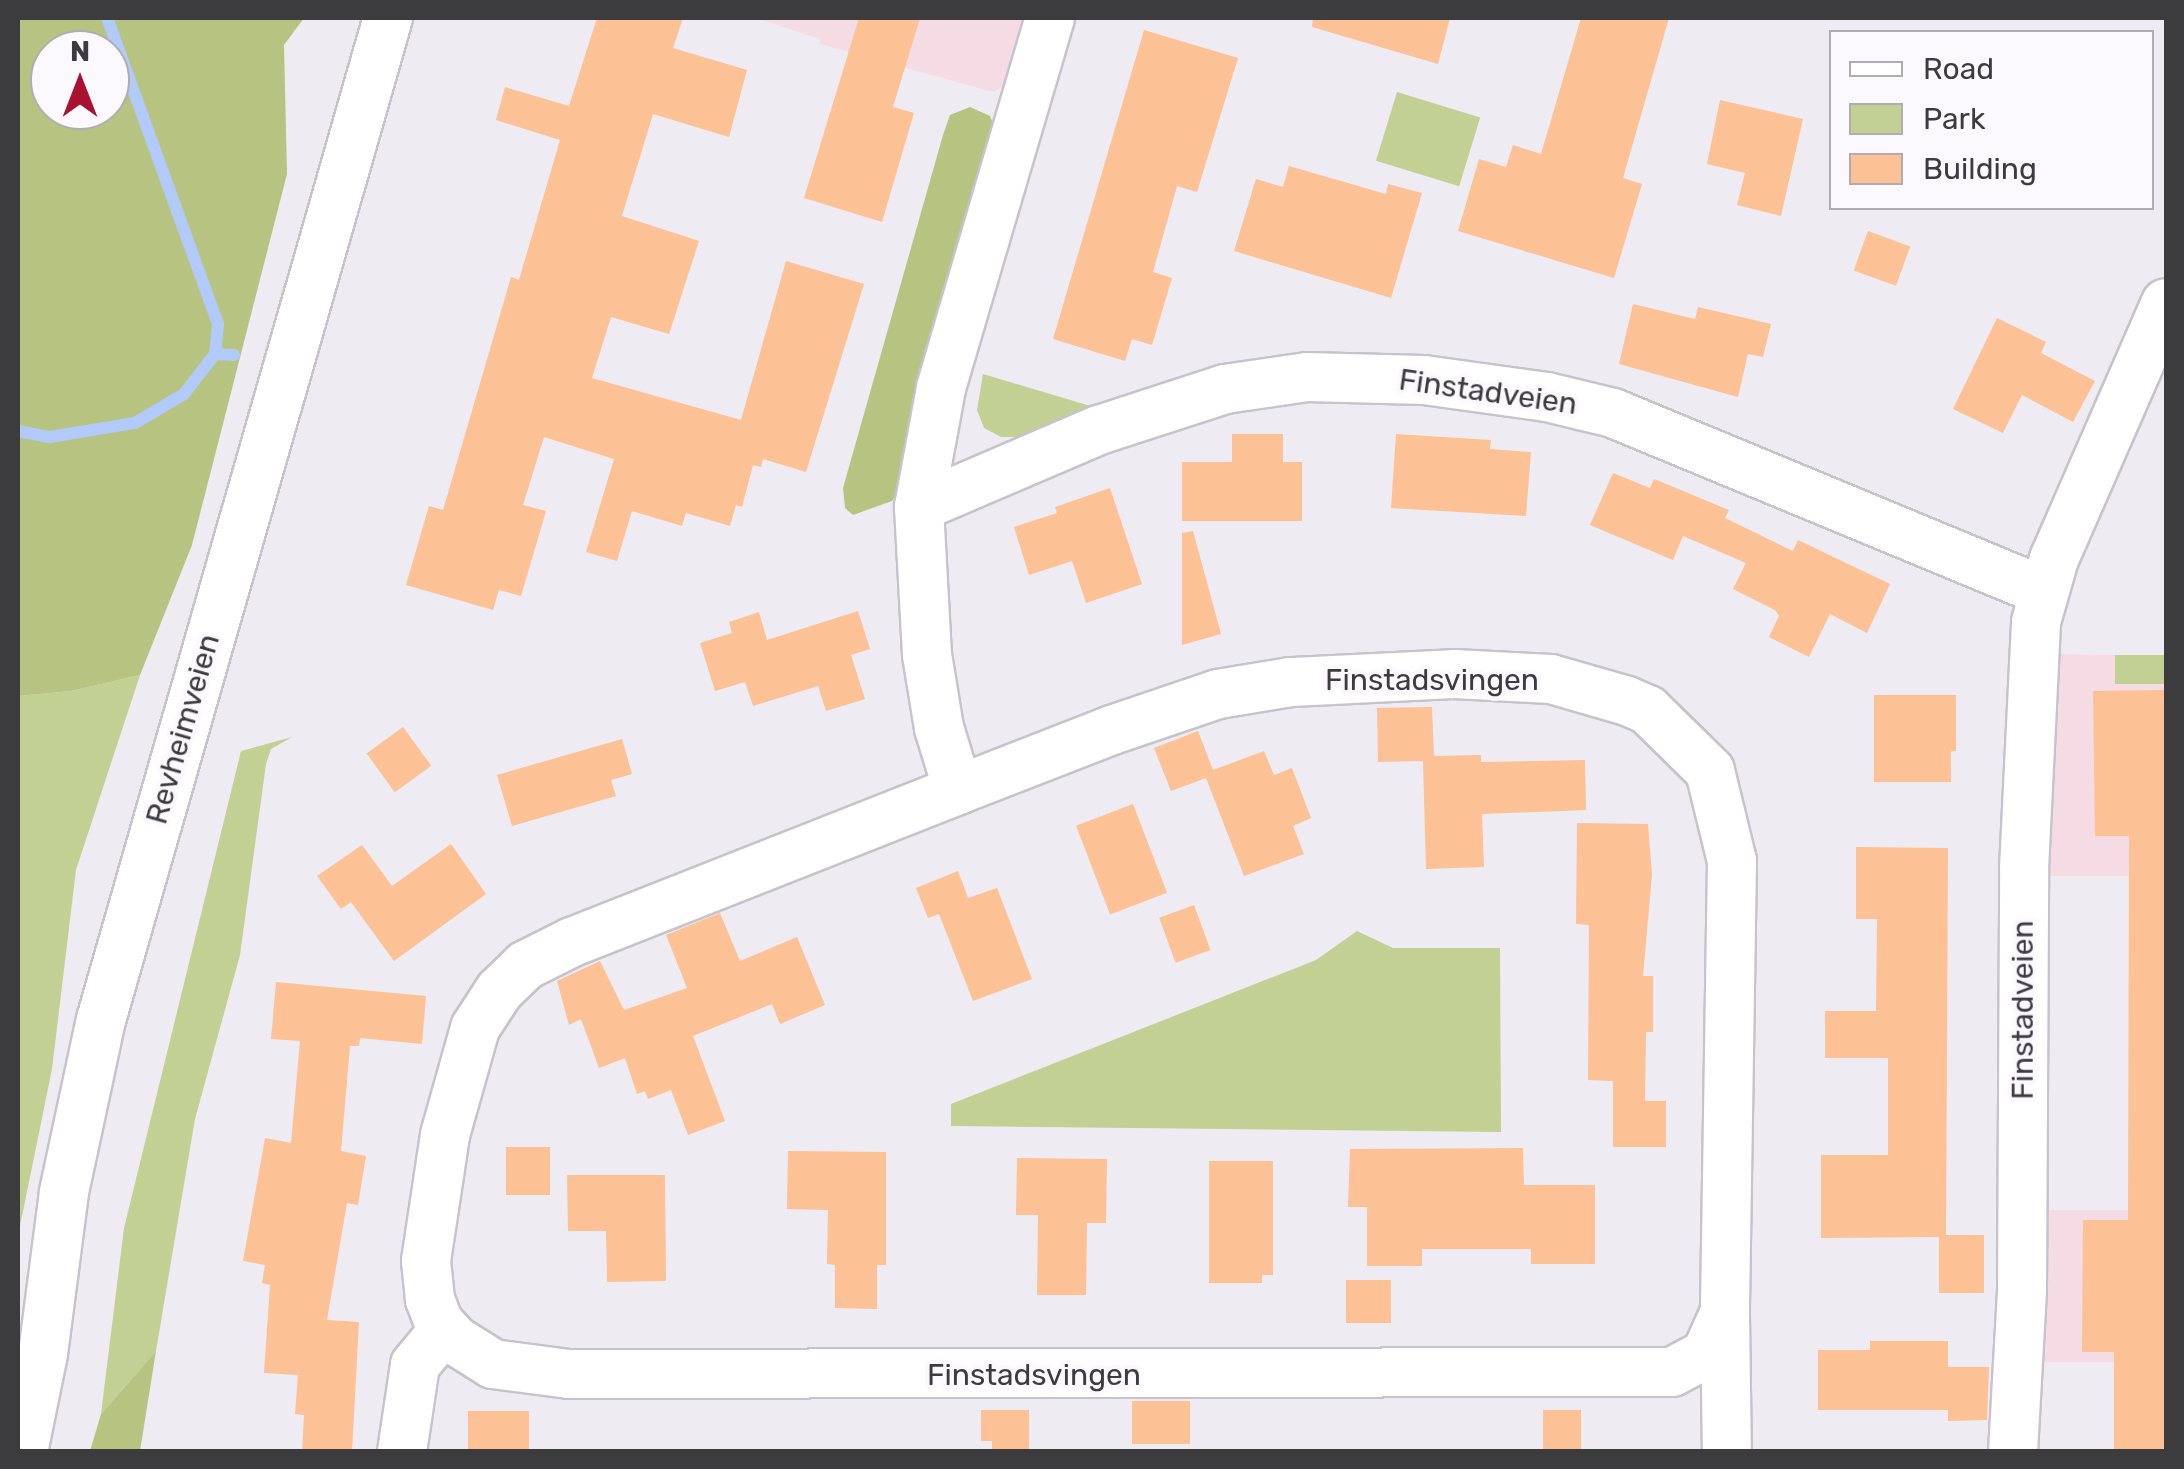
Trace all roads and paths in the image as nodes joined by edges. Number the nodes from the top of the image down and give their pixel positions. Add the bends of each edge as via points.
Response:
1 (388, 18) edge
2 (1050, 18) edge
3 (2166, 303) edge
4 (920, 506) junction
5 (2043, 591) junction
6 (958, 790) junction
7 (1725, 1312) junction
8 (444, 1330) junction
9 (23, 1452) edge
10 (402, 1452) edge
11 (1727, 1452) edge
12 (2013, 1452) edge

1 - 9 street, Revheimveien via 101,1020 64,1192
2 - 4 street via 941,388
3 - 5 street, Finstadveien
4 - 5 street, Finstadveien via 1099,430 1225,390 1306,378 1424,380 1548,396 1614,413
4 - 6 street via 927,656
5 - 12 street, Finstadveien via 2034,647 2024,868 2022,1289
6 - 7 street, Finstadsvingen via 1218,694 1291,682 1454,674 1551,680 1648,710 1710,771 1732,861
6 - 8 street, Finstadsvingen via 572,942 513,976 475,1028 440,1163 426,1261 434,1314
7 - 8 street, Finstadsvingen via 1706,1354 1672,1372 556,1374 494,1364
7 - 11 street, Finstadsvingen
8 - 10 street via 416,1365

